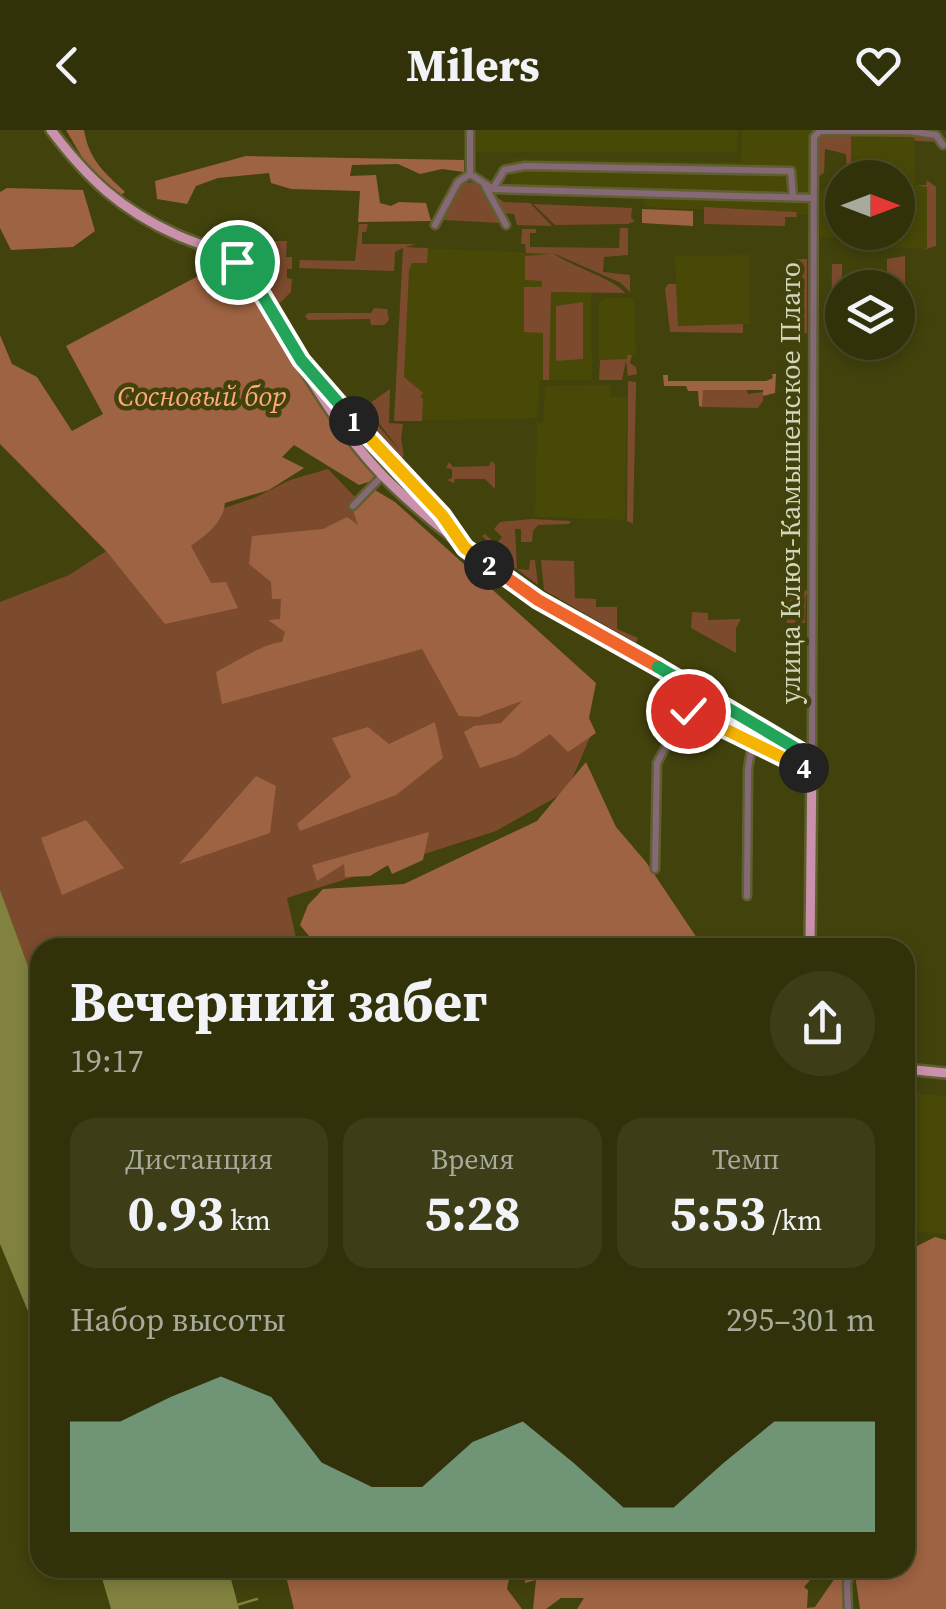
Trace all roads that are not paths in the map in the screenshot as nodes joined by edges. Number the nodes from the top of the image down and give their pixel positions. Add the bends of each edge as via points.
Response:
1 (51, 130) edge
2 (470, 130) edge
3 (818, 132) edge
4 (944, 145) edge
5 (470, 174) junction
6 (489, 187) junction
7 (793, 197) junction
8 (812, 198) junction
9 (435, 224) dead end
10 (506, 226) dead end
11 (301, 360) junction
12 (382, 475) junction
13 (353, 506) dead end
14 (465, 548) junction
15 (812, 736) junction
16 (752, 744) junction
17 (791, 745) junction
18 (812, 758) junction
19 (812, 771) junction
20 (655, 869) dead end
21 (746, 896) dead end
22 (810, 938) edge
23 (915, 1070) edge
24 (946, 1073) edge
25 (849, 1578) edge
26 (848, 1609) edge

1 - 11 main road via 112,200 243,267
2 - 5 street
3 - 4 street, улица Ключ-Камышенское Плато via 909,130 936,135
3 - 8 street, улица Ключ-Камышенское Плато
5 - 6 street
5 - 9 street via 458,182
6 - 7 street
6 - 7 street via 504,170 526,166 791,171
6 - 10 street
7 - 8 street
8 - 15 street, улица Ключ-Камышенское Плато
11 - 12 main road
11 - 14 street
12 - 13 street
12 - 14 main road
14 - 17 main road via 538,600
15 - 17 street via 805,745
15 - 18 street, улица Ключ-Камышенское Плато
16 - 19 street
16 - 20 street via 691,711 682,714 656,763
16 - 21 street
17 - 18 main road
18 - 19 main road, улица Ключ-Камышенское Плато
19 - 22 main road, улица Ключ-Камышенское Плато
23 - 24 main road
25 - 26 street

